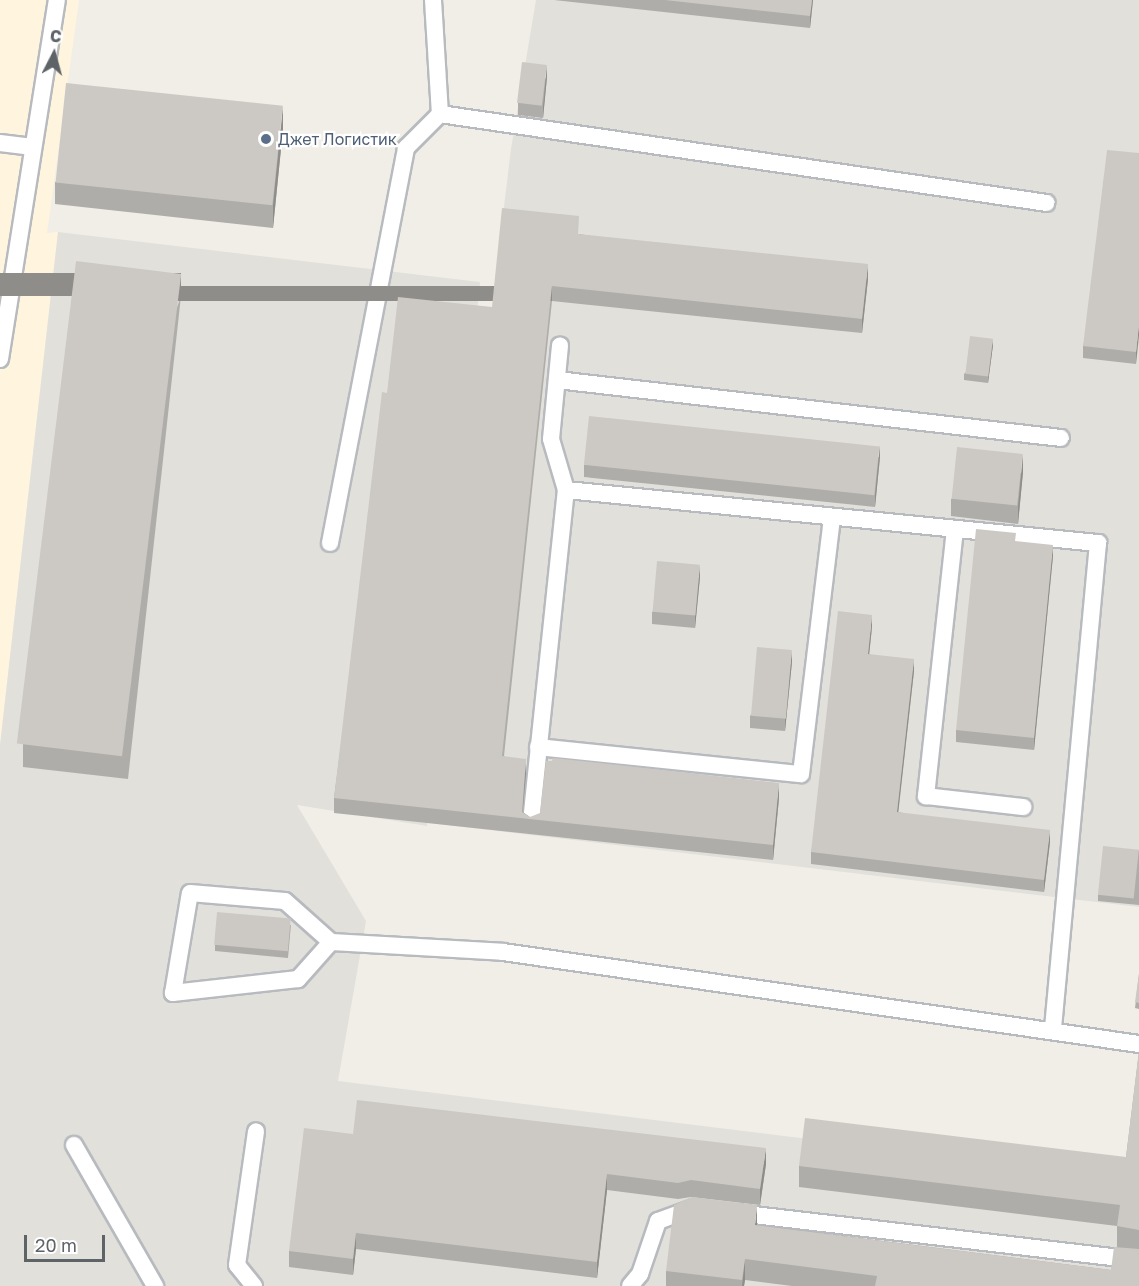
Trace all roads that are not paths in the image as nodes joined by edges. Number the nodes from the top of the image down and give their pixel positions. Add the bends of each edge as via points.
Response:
1 (57, 0) edge
2 (434, 0) edge
3 (440, 114) junction
4 (0, 143) edge
5 (33, 147) junction
6 (1047, 203) dead end
7 (560, 345) dead end
8 (0, 359) edge
9 (556, 380) junction
10 (1061, 438) dead end
11 (566, 490) junction
12 (832, 517) junction
13 (954, 529) junction
14 (330, 543) dead end
15 (538, 747) junction
16 (1023, 807) dead end
17 (531, 822) edge
18 (332, 942) junction
19 (1053, 1031) junction
20 (1139, 1044) edge
21 (256, 1131) dead end
22 (74, 1145) dead end
23 (1139, 1260) edge
24 (155, 1286) edge
25 (254, 1286) edge
26 (630, 1286) edge

1 - 5 lane
2 - 3 lane
3 - 6 lane
3 - 14 lane via 406,148
4 - 5 lane
5 - 8 lane
7 - 9 lane
9 - 10 lane
9 - 11 lane via 551,440
11 - 12 lane
11 - 15 lane
12 - 13 lane
12 - 15 lane via 801,774
13 - 16 lane via 926,796
13 - 19 lane via 1098,543
15 - 17 lane
18 - 18 lane via 298,980 173,993 190,893 285,901
18 - 19 lane via 503,952
19 - 20 lane
21 - 25 lane via 237,1266
22 - 24 lane
23 - 26 lane via 690,1207 658,1221 640,1274

